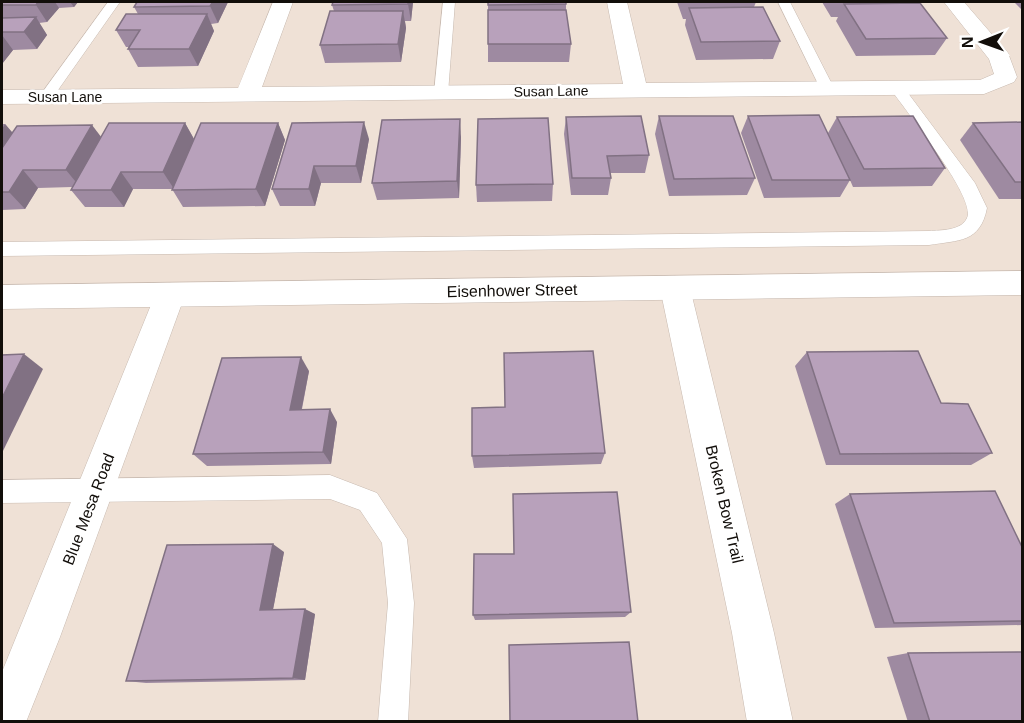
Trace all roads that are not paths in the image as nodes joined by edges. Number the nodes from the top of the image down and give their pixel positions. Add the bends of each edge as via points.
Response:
1 (114, 2) edge
2 (283, 2) edge
3 (449, 2) edge
4 (617, 2) edge
5 (784, 2) edge
6 (954, 2) edge
7 (827, 88) junction
8 (897, 88) junction
9 (636, 90) junction
10 (441, 93) junction
11 (247, 95) junction
12 (2, 97) edge
13 (46, 97) junction
14 (2, 249) edge
15 (1023, 283) edge
16 (675, 288) junction
17 (170, 295) junction
18 (2, 297) edge
19 (94, 491) junction
20 (2, 492) edge
21 (3, 722) edge
22 (393, 722) edge
23 (770, 722) edge

1 - 13 lane
2 - 11 street
3 - 10 lane
4 - 9 street
5 - 7 lane
6 - 8 street, Susan Lane via 1000,58 1006,77 984,87
7 - 8 street, Susan Lane
7 - 9 street, Susan Lane
8 - 14 lane via 969,187 978,208 975,222 963,233 929,238
9 - 10 street, Susan Lane
10 - 11 street, Susan Lane
11 - 13 street, Susan Lane
12 - 13 street, Susan Lane
15 - 16 street, Eisenhower Street
16 - 17 street, Eisenhower Street
16 - 23 street, Broken Bow Trail
17 - 18 street, Eisenhower Street
17 - 19 street, Blue Mesa Road
19 - 20 lane
19 - 21 street, Blue Mesa Road
19 - 22 lane via 330,487 368,501 394,539 401,603

